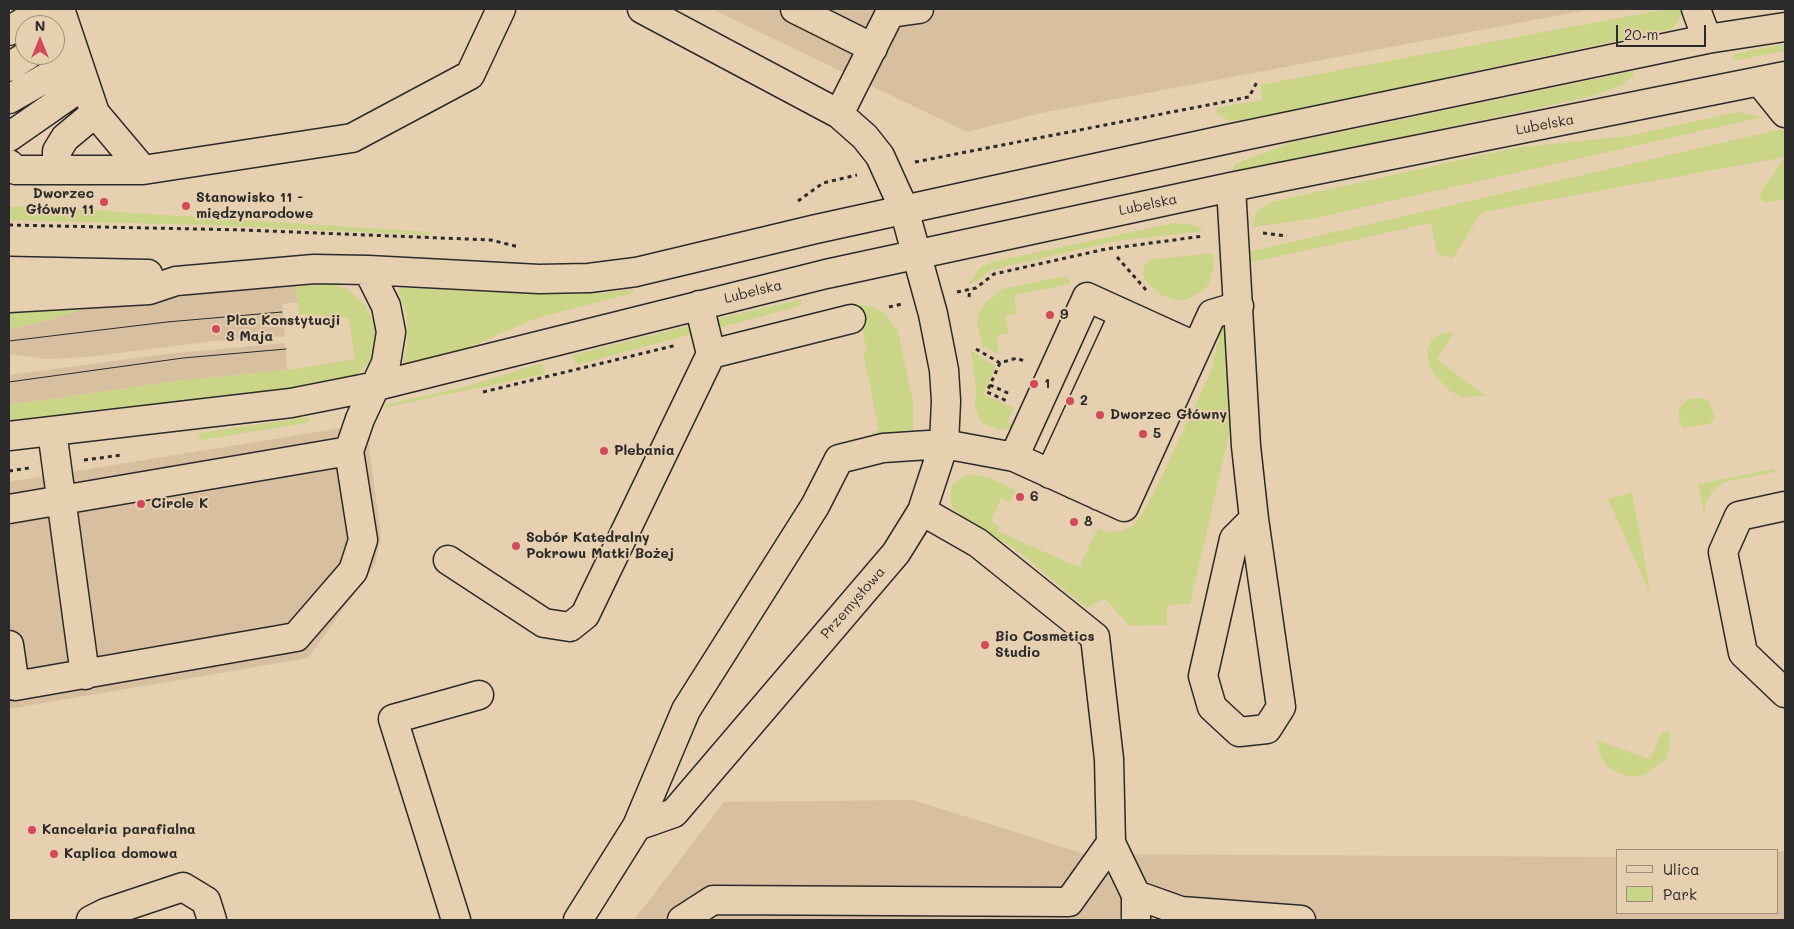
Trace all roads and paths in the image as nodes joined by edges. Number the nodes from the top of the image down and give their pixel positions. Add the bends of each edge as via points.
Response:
1 (44, 9) edge
2 (500, 9) edge
3 (642, 9) edge
4 (795, 9) edge
5 (919, 9) edge
6 (1696, 9) edge
7 (891, 11) edge
8 (1785, 27) edge
9 (9, 31) edge
10 (65, 37) edge
11 (1707, 39) junction
12 (873, 48) junction
13 (81, 72) junction
14 (1772, 79) edge
15 (1257, 82) dead end
16 (9, 99) edge
17 (95, 113) junction
18 (1785, 113) edge
19 (839, 114) junction
20 (9, 137) edge
21 (922, 160) dead end
22 (9, 164) edge
23 (56, 170) junction
24 (143, 170) junction
25 (824, 183) dead end
26 (1231, 187) junction
27 (790, 206) dead end
28 (904, 209) junction
29 (9, 225) edge
30 (1259, 232) dead end
31 (1210, 235) dead end
32 (1287, 236) dead end
33 (523, 248) dead end
34 (916, 254) junction
35 (1117, 257) dead end
36 (368, 270) junction
37 (21, 271) edge
38 (176, 280) junction
39 (9, 283) edge
40 (970, 289) junction
41 (963, 290) dead end
42 (1152, 295) dead end
43 (969, 297) dead end
44 (9, 298) edge
45 (899, 305) dead end
46 (699, 306) junction
47 (1239, 306) junction
48 (889, 307) dead end
49 (1124, 314) junction
50 (851, 319) dead end
51 (1148, 325) junction
52 (1185, 342) junction
53 (976, 349) dead end
54 (711, 354) junction
55 (1027, 362) dead end
56 (1000, 363) junction
57 (990, 385) junction
58 (377, 386) junction
59 (1012, 395) dead end
60 (1013, 404) dead end
61 (52, 431) junction
62 (9, 436) edge
63 (944, 444) junction
64 (349, 452) junction
65 (1014, 457) junction
66 (1050, 474) junction
67 (1075, 485) junction
68 (60, 501) junction
69 (1785, 506) edge
70 (9, 509) edge
71 (922, 511) junction
72 (1254, 519) junction
73 (448, 560) dead end
74 (9, 645) edge
75 (86, 675) junction
76 (1785, 693) edge
77 (479, 695) dead end
78 (637, 826) junction
79 (1111, 843) junction
80 (1136, 908) edge
81 (91, 920) edge
82 (212, 920) edge
83 (456, 920) edge
84 (578, 920) edge
85 (682, 920) edge
86 (1301, 920) edge

1 - 9 street
2 - 24 street via 470,75 352,138
3 - 19 street
4 - 12 street
5 - 7 street
6 - 11 street
7 - 12 street
8 - 11 street
10 - 13 street
11 - 28 street
12 - 19 street
13 - 16 street
13 - 17 street
13 - 20 street
14 - 18 street
14 - 26 street, Lubelska
15 - 21 path via 1249,97
17 - 23 street via 65,138 57,152
17 - 24 street
19 - 28 street via 864,136 880,156
22 - 23 street via 16,170
23 - 24 street
25 - 27 path
26 - 34 street, Lubelska
26 - 47 street
28 - 34 street, Przemysłowa
28 - 36 street via 636,272 589,278 539,279
29 - 33 path via 491,240
30 - 32 path
31 - 40 path via 1106,249 994,274
34 - 46 street, Lubelska
34 - 63 street, Przemysłowa via 944,370
35 - 42 path
36 - 38 street via 314,269
36 - 58 street via 386,306 391,332 386,363
37 - 38 street via 146,274
37 - 39 street
38 - 44 street via 149,290
40 - 41 path
40 - 43 path
45 - 48 path
46 - 54 street
46 - 58 street, Lubelska
47 - 52 street via 1212,314
47 - 72 street via 1246,446
49 - 51 street
49 - 65 street via 1087,298
49 - 66 street
50 - 54 street
51 - 52 street
51 - 67 street
52 - 67 street via 1124,507
53 - 56 path
54 - 73 street via 585,615 570,627 544,623
55 - 56 path via 1017,358
56 - 57 path
57 - 59 path
57 - 60 path via 987,392
58 - 61 street via 291,403
58 - 64 street via 360,418
61 - 62 street
61 - 68 street
63 - 65 street
63 - 71 street, Przemysłowa
63 - 78 street via 883,448 839,459 815,506 686,710
64 - 68 street
64 - 75 street via 363,540 353,571 296,637
65 - 66 street
66 - 67 street
68 - 70 street
68 - 75 street
69 - 76 street via 1739,516 1723,552 1743,653
71 - 78 street, Przemysłowa via 896,553 674,813
71 - 79 street via 978,543 1095,637 1109,759
72 - 72 street via 1281,707 1267,730 1239,732 1212,707 1203,676 1234,539
74 - 75 street via 15,686
77 - 83 street via 393,718
78 - 84 street
79 - 80 street
79 - 85 street via 1069,902 713,900
80 - 86 street
81 - 82 street via 183,888 206,901

